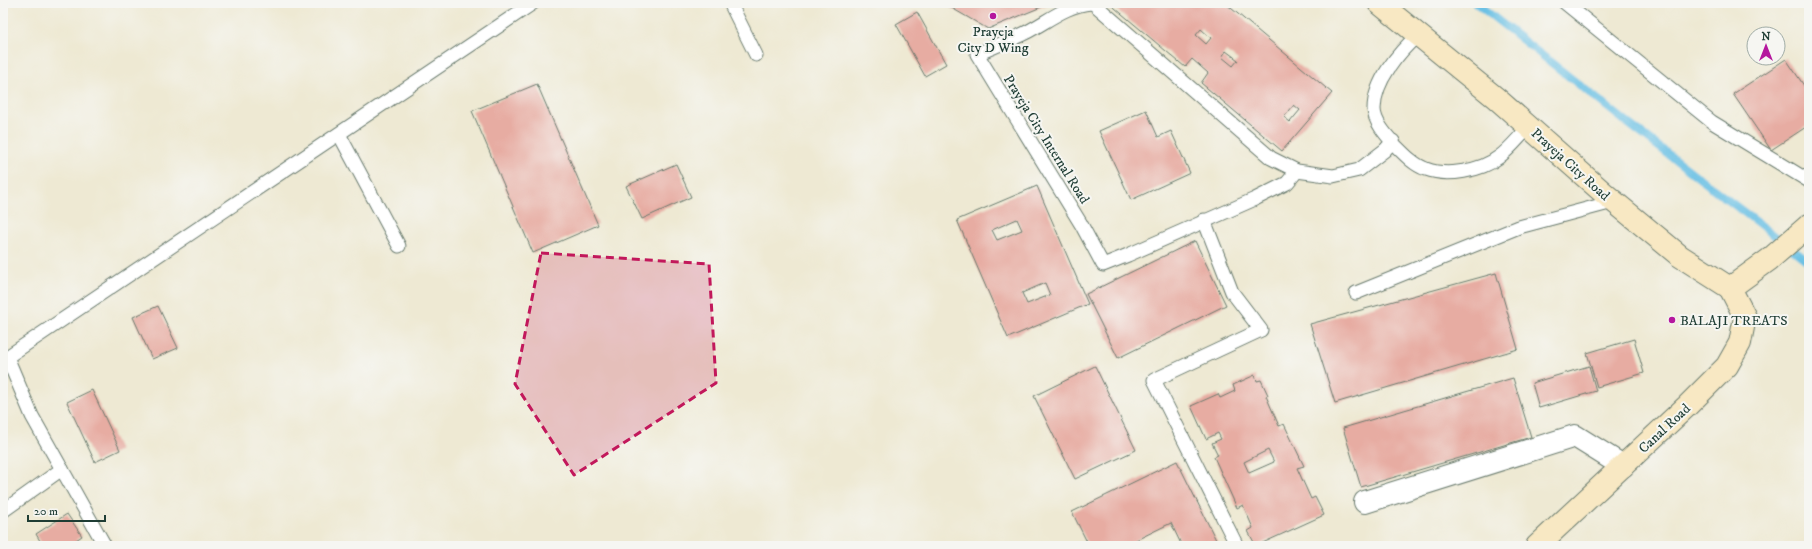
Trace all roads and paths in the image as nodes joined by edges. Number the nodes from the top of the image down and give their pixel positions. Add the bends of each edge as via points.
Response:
1 (533, 3) edge
2 (730, 3) edge
3 (1092, 3) edge
4 (1379, 3) edge
5 (1565, 3) edge
6 (1418, 35) junction
7 (756, 55) dead end
8 (1529, 126) junction
9 (339, 134) junction
10 (1392, 142) junction
11 (1297, 171) junction
12 (1809, 181) edge
13 (1613, 202) junction
14 (1204, 220) junction
15 (1809, 225) edge
16 (399, 246) dead end
17 (1730, 288) junction
18 (1356, 293) dead end
19 (5, 359) edge
20 (1623, 466) junction
21 (62, 469) junction
22 (1365, 502) dead end
23 (3, 511) edge
24 (105, 546) edge
25 (1237, 546) edge
26 (1537, 546) edge

1 - 9 lane
2 - 7 lane
3 - 11 lane, Prayeja City Internal Road via 1271,158
3 - 14 lane, Prayeja City Internal Road via 1066,8 1024,34 977,54 1081,224 1103,265
4 - 6 street, Prayeja City Road
5 - 12 lane via 1712,122
6 - 8 street, Prayeja City Road
6 - 10 lane via 1394,60 1378,90 1374,110 1381,128
8 - 10 lane via 1498,158 1472,170 1448,173 1426,169 1408,158
8 - 13 street, Prayeja City Road
9 - 16 lane
9 - 19 lane
10 - 11 lane, Prayeja City Internal Road via 1360,170 1332,176
11 - 14 lane via 1287,182
13 - 17 street, Prayeja City Road via 1680,256
13 - 18 lane via 1519,227
14 - 25 lane via 1232,292 1261,330 1154,380
15 - 17 street via 1770,259
17 - 20 street, Canal Road via 1745,317 1740,343 1727,366
19 - 21 lane via 32,416
20 - 22 street via 1574,436
20 - 26 street, Canal Road
21 - 23 lane
21 - 24 lane

